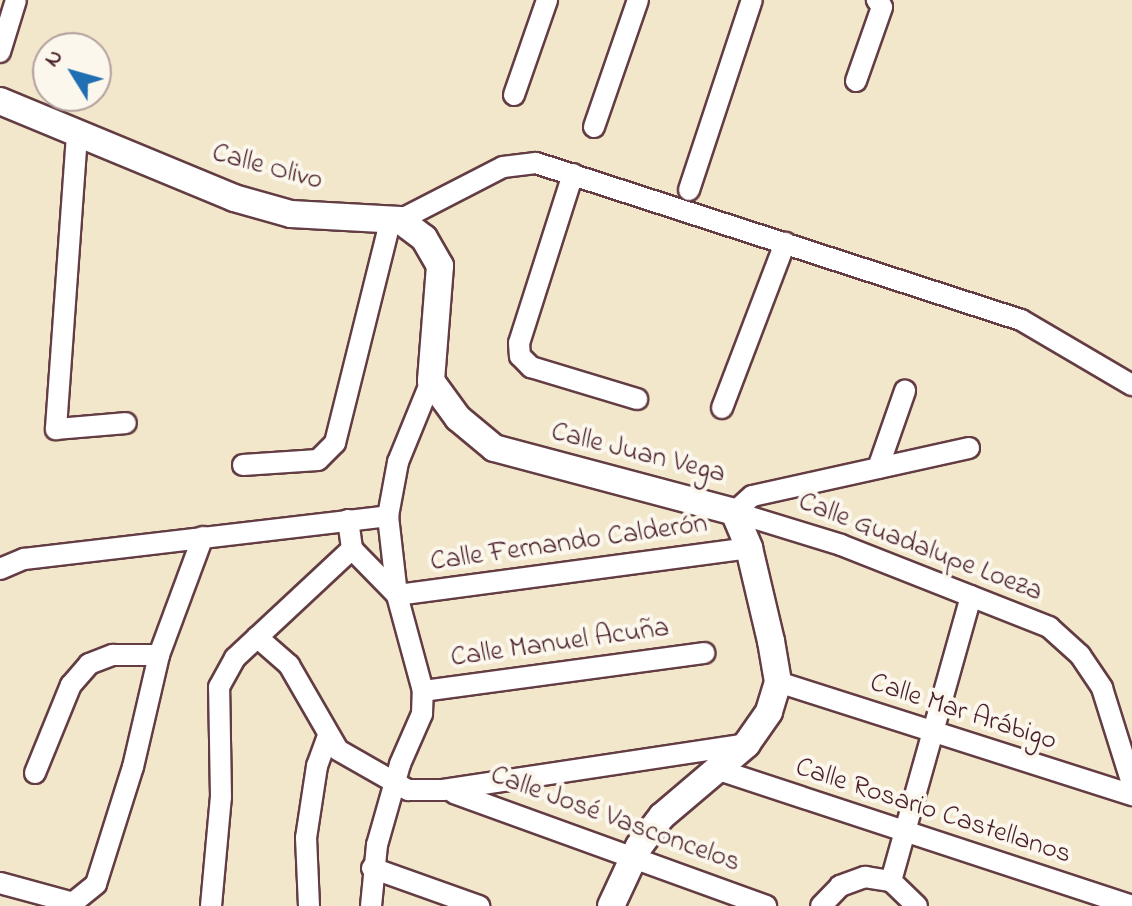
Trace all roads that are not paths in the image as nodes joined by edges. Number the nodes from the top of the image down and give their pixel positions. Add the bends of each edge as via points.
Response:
1 (16, 0) edge
2 (547, 0) edge
3 (638, 0) edge
4 (752, 0) edge
5 (877, 0) edge
6 (0, 52) edge
7 (856, 81) dead end
8 (514, 95) dead end
9 (0, 101) edge
10 (594, 127) dead end
11 (77, 135) junction
12 (573, 174) junction
13 (689, 190) dead end
14 (395, 221) junction
15 (785, 243) junction
16 (431, 381) junction
17 (1132, 385) edge
18 (905, 391) dead end
19 (637, 399) dead end
20 (722, 408) dead end
21 (126, 423) dead end
22 (969, 448) dead end
23 (243, 465) dead end
24 (878, 468) junction
25 (734, 512) junction
26 (388, 516) junction
27 (348, 520) junction
28 (203, 537) junction
29 (749, 548) junction
30 (352, 549) junction
31 (0, 569) edge
32 (397, 595) junction
33 (971, 596) junction
34 (257, 637) junction
35 (704, 653) dead end
36 (159, 655) junction
37 (778, 682) junction
38 (423, 691) junction
39 (933, 735) junction
40 (328, 736) junction
41 (747, 744) junction
42 (719, 770) junction
43 (35, 773) dead end
44 (1132, 784) edge
45 (395, 785) junction
46 (443, 790) junction
47 (1132, 795) edge
48 (902, 833) junction
49 (633, 858) junction
50 (372, 868) junction
51 (891, 881) junction
52 (0, 883) edge
53 (1132, 894) edge
54 (70, 904) edge
55 (211, 906) edge
56 (309, 906) edge
57 (371, 906) edge
58 (479, 906) edge
59 (611, 906) edge
60 (766, 906) edge
61 (821, 906) edge
62 (917, 906) edge
63 (1129, 906) edge

1 - 6 street
2 - 8 street
3 - 10 street
4 - 13 street
5 - 7 street via 882,7
9 - 11 street, Calle Olivo
11 - 14 street, Calle Olivo via 234,198 291,214
11 - 21 street via 56,429
12 - 14 street via 519,163
12 - 15 street
12 - 19 street via 519,343 520,356 531,367
14 - 16 street via 424,238 440,266
14 - 23 street via 335,443 318,460
15 - 17 street via 1021,320
15 - 20 street
16 - 25 street, Calle Juan Vega via 458,418 494,448
16 - 26 street via 398,462
18 - 24 street
22 - 24 street
24 - 25 street via 752,496
25 - 29 street, Calle Juan Vega
25 - 33 street, Calle Guadalupe Loeza via 841,545
26 - 27 street
26 - 32 street
27 - 28 street
27 - 30 street
28 - 31 street via 24,559
28 - 36 street
29 - 32 street, Calle Fernando Calderón
29 - 37 street, Calle Juan Vega
30 - 32 street
30 - 34 street
32 - 38 street
33 - 39 street
33 - 44 street, Calle Guadalupe Loeza via 1049,627 1080,655 1102,688
34 - 40 street via 289,665
34 - 55 street via 235,658 219,687 221,797
35 - 38 street, Calle Manuel Acuña
36 - 43 street via 113,655 89,664 71,685
36 - 54 street via 133,767 96,884
37 - 39 street, Calle Mar Arábigo
37 - 41 street via 769,712
38 - 45 street via 422,714
39 - 47 street, Calle Mar Arábigo
39 - 48 street
40 - 45 street via 338,750
40 - 56 street via 317,766 306,838
41 - 42 street
41 - 46 street
42 - 48 street, Calle Rosario Castellanos
42 - 49 street via 662,816
45 - 46 street via 421,793
45 - 50 street
46 - 49 street, Calle José Vasconcelos
48 - 51 street
48 - 63 street, Calle Rosario Castellanos
49 - 59 street
49 - 60 street, Calle José Vasconcelos
50 - 57 street
50 - 58 street
51 - 61 street via 865,877 840,886
51 - 62 street
52 - 54 street
53 - 63 street

